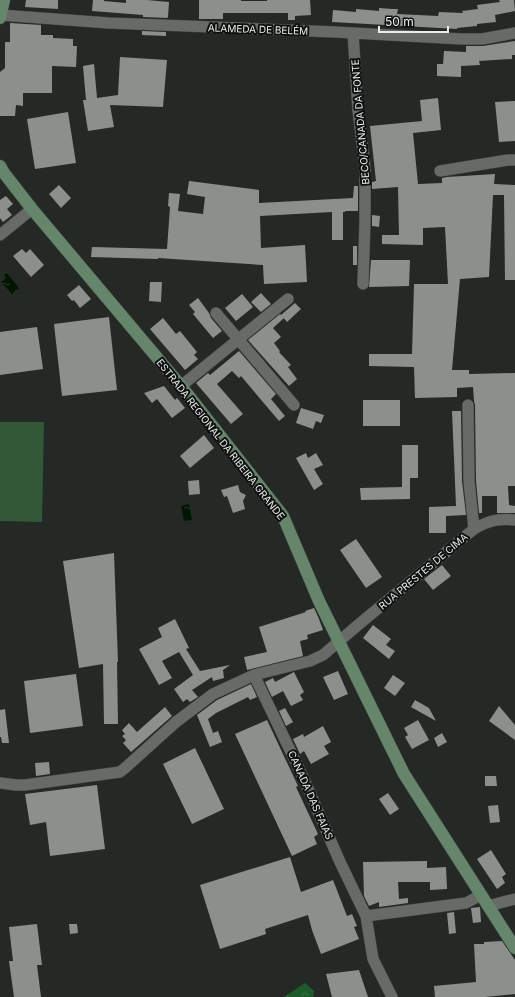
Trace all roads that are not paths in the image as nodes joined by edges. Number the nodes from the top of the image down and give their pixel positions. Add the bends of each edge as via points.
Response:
1 (4, 0) edge
2 (0, 16) edge
3 (353, 33) junction
4 (515, 33) edge
5 (515, 160) edge
6 (0, 166) edge
7 (440, 171) dead end
8 (32, 209) junction
9 (0, 235) edge
10 (363, 284) dead end
11 (288, 298) dead end
12 (216, 313) dead end
13 (238, 340) junction
14 (181, 386) junction
15 (294, 405) dead end
16 (468, 405) dead end
17 (515, 520) edge
18 (474, 529) junction
19 (339, 641) junction
20 (254, 675) junction
21 (0, 783) edge
22 (481, 895) junction
23 (515, 899) edge
24 (488, 906) junction
25 (366, 916) junction
26 (515, 948) edge
27 (392, 997) edge

1 - 2 main road
2 - 3 street, ALAMEDA DE BELÉM
3 - 4 street, ALAMEDA DE BELÉM via 471,39
3 - 10 street, BECO/CANADA DA FONTE via 365,168
5 - 7 street
6 - 8 main road, ESTRADA REGIONAL DA RIBEIRA GRANDE
8 - 9 street
8 - 14 main road, ESTRADA REGIONAL DA RIBEIRA GRANDE
11 - 13 street
12 - 13 street
13 - 14 street
13 - 15 street
14 - 19 main road, ESTRADA REGIONAL DA RIBEIRA GRANDE via 283,516
16 - 18 street via 469,481
17 - 18 street, RUA PRESTES DE CIMA via 494,520
18 - 19 street, RUA PRESTES DE CIMA
19 - 20 street, RUA PRESTES DE CIMA via 323,655 310,661
19 - 22 main road, ESTRADA REGIONAL DA RIBEIRA GRANDE via 404,774
20 - 21 street, RUA PRESTES DE CIMA via 213,694 176,722 120,772 25,786
20 - 25 street, CANADA DAS FAIAS
22 - 24 main road, ESTRADA REGIONAL DA RIBEIRA GRANDE
22 - 25 street via 466,903
23 - 24 street
24 - 26 main road, ESTRADA REGIONAL DA RIBEIRA GRANDE
25 - 27 street, CANADA DAS FAIAS via 373,959

